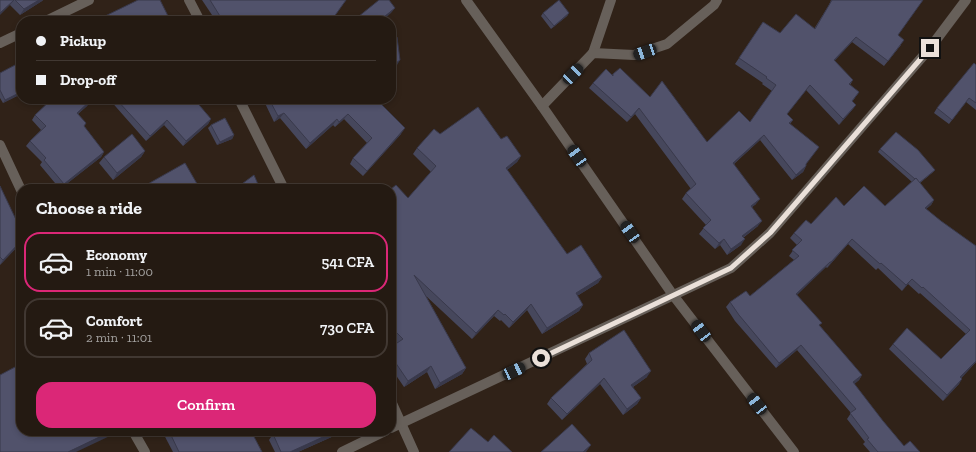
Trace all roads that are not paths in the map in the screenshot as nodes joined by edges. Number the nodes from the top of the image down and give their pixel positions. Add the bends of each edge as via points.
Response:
1 (89, 0) edge
2 (189, 0) edge
3 (466, 0) edge
4 (611, 0) edge
5 (717, 0) edge
6 (966, 0) edge
7 (56, 16) edge
8 (197, 16) edge
9 (16, 36) edge
10 (0, 44) edge
11 (593, 53) junction
12 (242, 104) edge
13 (542, 106) junction
14 (0, 145) edge
15 (18, 184) edge
16 (282, 184) edge
17 (673, 295) junction
18 (396, 411) edge
19 (402, 423) junction
20 (396, 426) edge
21 (136, 436) edge
22 (375, 436) edge
23 (145, 452) edge
24 (342, 452) edge
25 (414, 452) edge
26 (794, 452) edge

1 - 7 street
2 - 8 street
3 - 13 street
4 - 11 street
5 - 11 street via 667,44 634,55
6 - 17 street via 930,48 770,233 731,268
9 - 10 street
11 - 13 street
12 - 16 street
13 - 17 street
14 - 15 street
17 - 19 street
17 - 26 street
18 - 19 street
19 - 20 street
19 - 25 street
21 - 23 street
22 - 24 street

